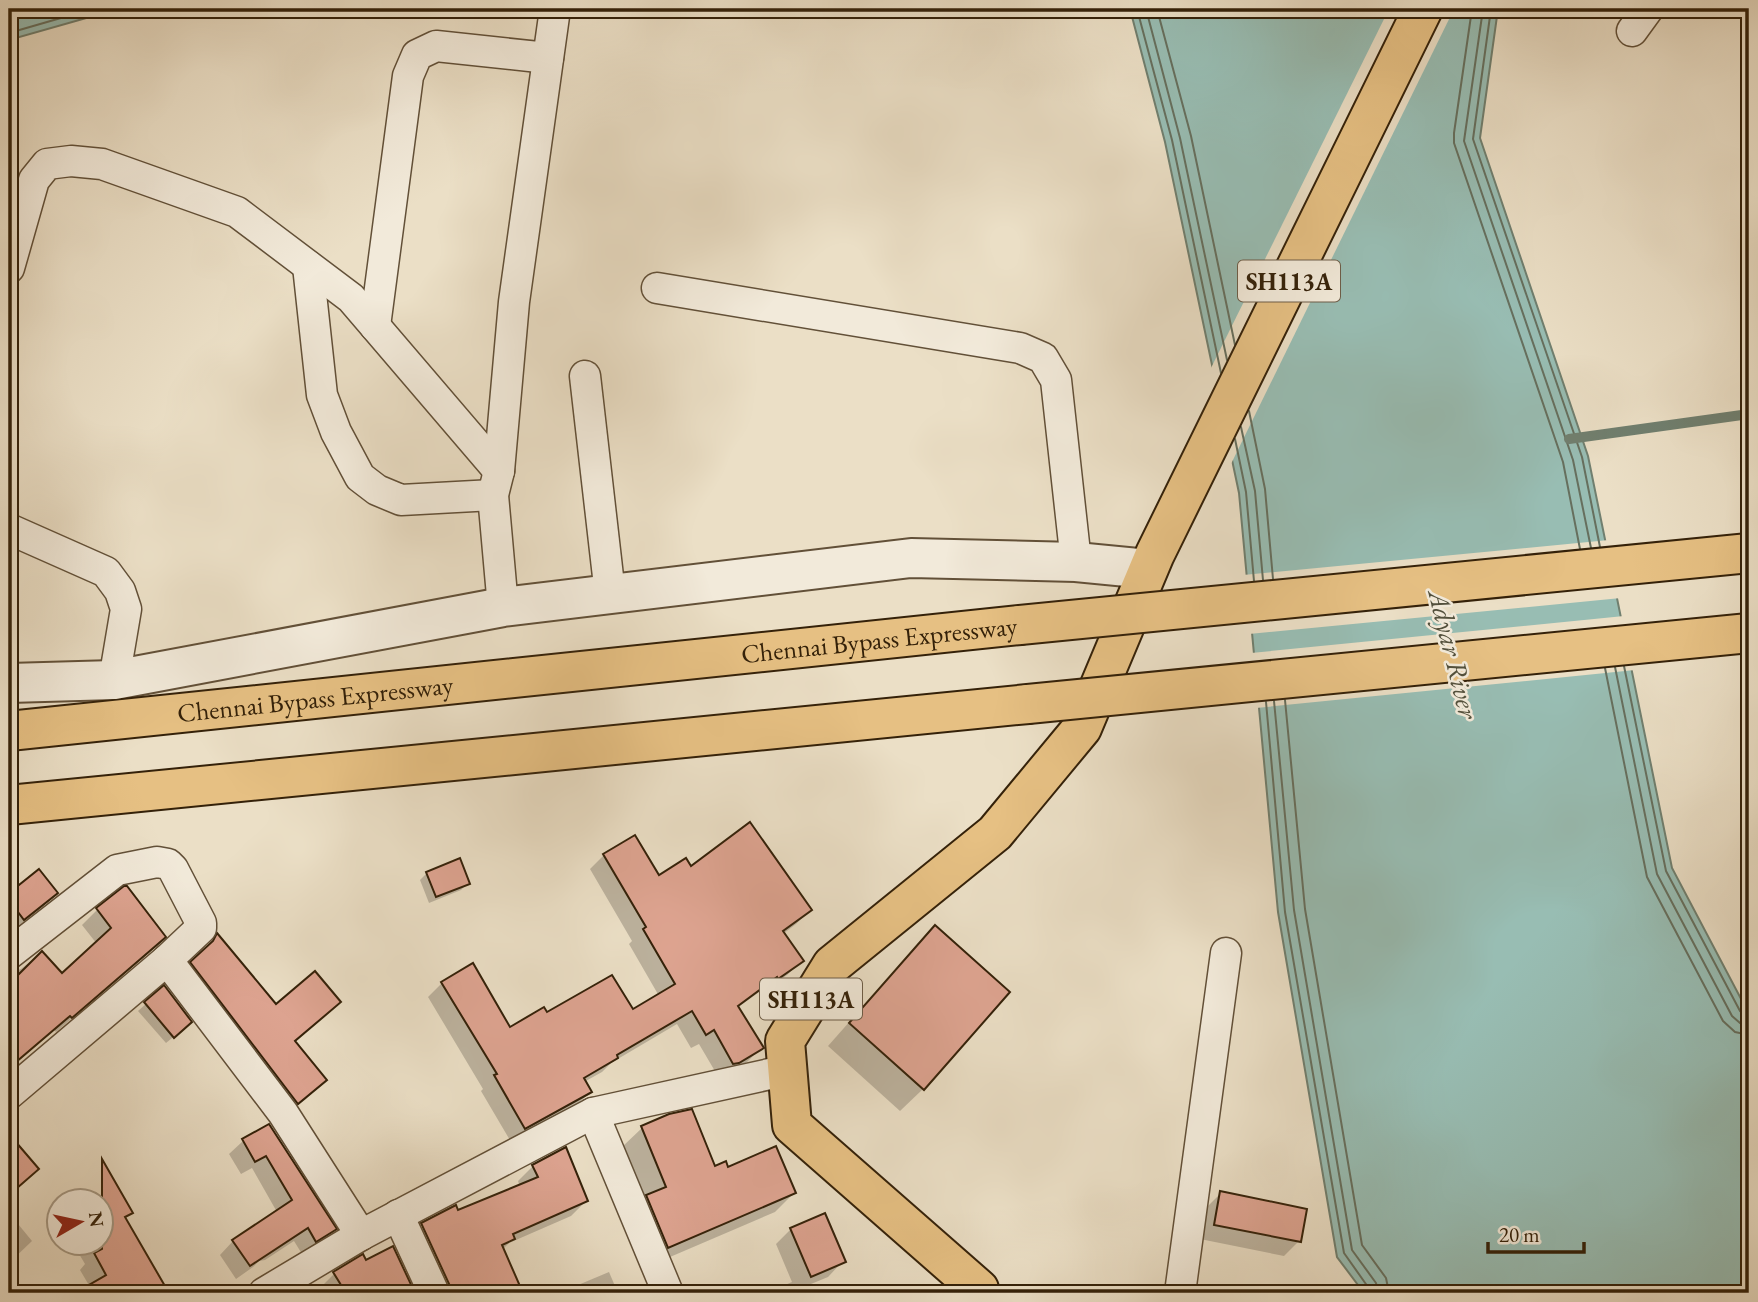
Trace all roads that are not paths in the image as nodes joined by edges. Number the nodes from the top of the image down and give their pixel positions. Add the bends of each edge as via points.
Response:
1 (555, 9) edge
2 (1423, 9) edge
3 (548, 58) junction
4 (308, 266) junction
5 (9, 268) edge
6 (657, 288) dead end
7 (375, 326) junction
8 (584, 376) dead end
9 (496, 483) junction
10 (9, 529) edge
11 (1749, 553) edge
12 (1076, 562) junction
13 (1152, 562) junction
14 (610, 594) junction
15 (503, 607) junction
16 (1749, 633) edge
17 (114, 680) junction
18 (9, 683) edge
19 (9, 731) edge
20 (9, 805) edge
21 (1226, 953) dead end
22 (9, 954) edge
23 (167, 960) junction
24 (788, 1070) junction
25 (9, 1094) edge
26 (593, 1113) junction
27 (398, 1215) junction
28 (361, 1235) junction
29 (264, 1293) edge
30 (433, 1293) edge
31 (668, 1293) edge
32 (980, 1293) edge
33 (1180, 1293) edge

1 - 3 street
2 - 13 main road, SH113A
3 - 7 street via 436,46 417,55 408,76
3 - 9 street via 514,302
4 - 5 street via 237,212 102,164 71,161 47,164 34,180
4 - 7 street via 351,298
4 - 9 street via 322,395 360,477 401,500
6 - 12 street via 1020,348 1043,358 1056,380
7 - 9 street
8 - 14 street
9 - 15 street
10 - 17 street via 106,572 120,591 126,609
11 - 19 main road, Chennai Bypass Expressway, bridge
12 - 13 street
12 - 14 street via 911,558
13 - 24 main road, SH113A via 1082,728 995,833 832,965 785,1041
14 - 15 street
15 - 17 street
16 - 20 main road, bridge
17 - 18 street
21 - 33 street
22 - 23 street via 117,870 157,862 173,869 201,923
23 - 25 street
23 - 28 street via 283,1113
24 - 26 street
24 - 32 main road, SH113A via 792,1125
26 - 27 street
26 - 31 street
27 - 28 street
27 - 30 street
28 - 29 street

